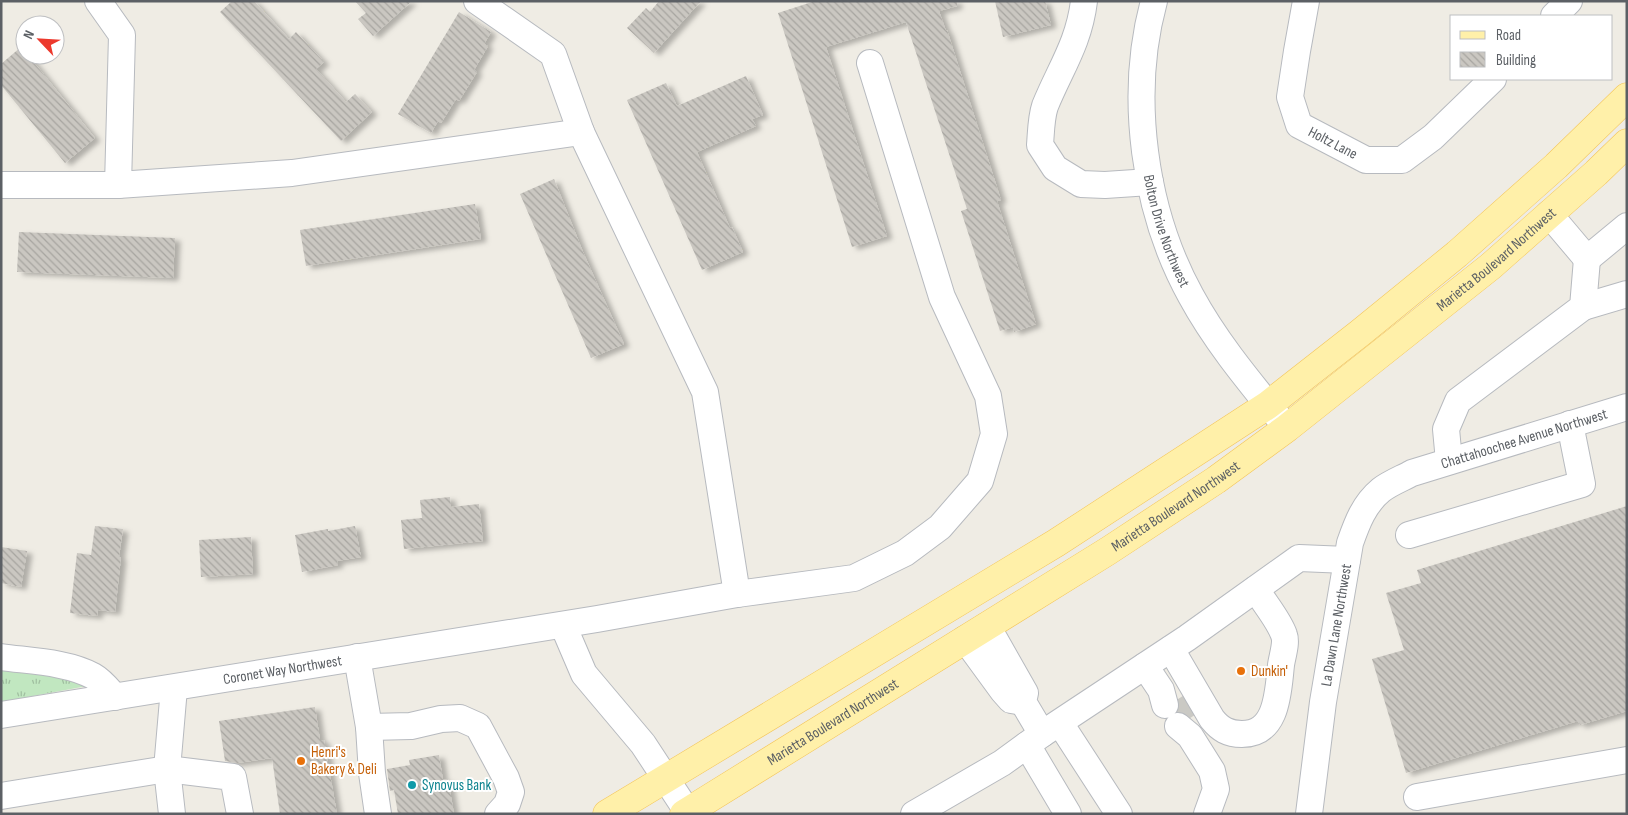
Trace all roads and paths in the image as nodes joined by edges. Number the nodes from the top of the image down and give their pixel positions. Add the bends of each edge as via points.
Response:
1 (98, 1) edge
2 (477, 1) edge
3 (1084, 1) edge
4 (1154, 1) edge
5 (1306, 1) edge
6 (1569, 1) edge
7 (1555, 15) edge
8 (870, 64) dead end
9 (1492, 80) edge
10 (1627, 97) edge
11 (581, 132) junction
12 (1627, 143) edge
13 (1150, 182) junction
14 (118, 184) junction
15 (1, 185) edge
16 (1549, 214) junction
17 (1627, 226) edge
18 (1587, 259) junction
19 (1627, 294) edge
20 (1583, 307) junction
21 (1268, 404) junction
22 (1627, 406) edge
23 (1570, 424) junction
24 (1287, 428) junction
25 (1449, 462) junction
26 (1422, 470) joint
27 (1409, 535) dead end
28 (1347, 560) junction
29 (1256, 589) junction
30 (737, 594) junction
31 (563, 624) junction
32 (976, 632) junction
33 (1171, 649) junction
34 (1, 657) edge
35 (358, 657) junction
36 (1145, 666) junction
37 (174, 688) junction
38 (115, 697) junction
39 (1, 715) edge
40 (369, 727) junction
41 (1043, 734) junction
42 (1627, 760) edge
43 (166, 769) junction
44 (665, 778) junction
45 (1, 796) edge
46 (1418, 797) dead end
47 (505, 803) edge
48 (687, 813) edge
49 (172, 814) edge
50 (240, 814) edge
51 (378, 814) edge
52 (607, 814) edge
53 (914, 814) edge
54 (1068, 814) edge
55 (1120, 814) edge
56 (1207, 814) edge
57 (1309, 814) edge

1 - 14 street via 122,35
2 - 11 street via 553,54
3 - 13 street via 1082,18 1068,58 1044,108 1040,145 1055,168 1081,184
4 - 13 street, Bolton Drive Northwest via 1144,53 1142,96
5 - 9 street, Holtz Lane via 1290,97 1299,125 1366,160 1402,160 1433,137
6 - 7 street
8 - 30 street, Coronet Way Northwest via 942,296 988,396 994,434 980,481 940,527 905,553 854,578
10 - 21 main road via 1556,166 1457,254
11 - 14 street via 292,173
11 - 30 street via 705,392
12 - 16 main road, Marietta Boulevard Northwest
13 - 21 street, Bolton Drive Northwest via 1167,240 1191,296 1214,333
14 - 15 street
16 - 18 street
16 - 24 main road, Marietta Boulevard Northwest via 1491,266
17 - 18 street
18 - 20 street
19 - 20 street
20 - 25 street via 1458,401 1446,429
21 - 24 street, Bolton Drive Northwest
21 - 44 main road via 1056,543
22 - 23 street, Chattahoochee Avenue Northwest
23 - 25 street, Chattahoochee Avenue Northwest
23 - 27 street via 1582,484
24 - 32 main road, Marietta Boulevard Northwest via 1216,480 1108,551
25 - 26 street, Chattahoochee Avenue Northwest
26 - 28 street, La Dawn Lane Northwest via 1382,489 1368,504 1358,519
28 - 29 street via 1299,558
28 - 57 street, La Dawn Lane Northwest via 1323,702
29 - 33 street
29 - 33 street via 1285,636 1276,703 1270,720 1260,729 1248,734 1234,734 1220,728
30 - 31 street, Coronet Way Northwest
31 - 35 street, Coronet Way Northwest
31 - 44 street via 584,674 643,744
32 - 41 street via 1002,691 1011,700 1023,702
32 - 48 main road, Marietta Boulevard Northwest
33 - 36 street
34 - 38 street via 68,667 92,675
35 - 37 street, Coronet Way Northwest
35 - 40 street
36 - 41 street
36 - 56 street via 1212,771 1216,789
37 - 38 street, Coronet Way Northwest
37 - 43 street
38 - 39 street, Coronet Way Northwest
40 - 47 street via 411,726 441,718 460,718 478,726 506,778
40 - 51 street
41 - 53 street
41 - 54 street
41 - 55 street
42 - 46 street
43 - 45 street
43 - 49 street
43 - 50 street via 233,777
44 - 48 street
44 - 52 main road

